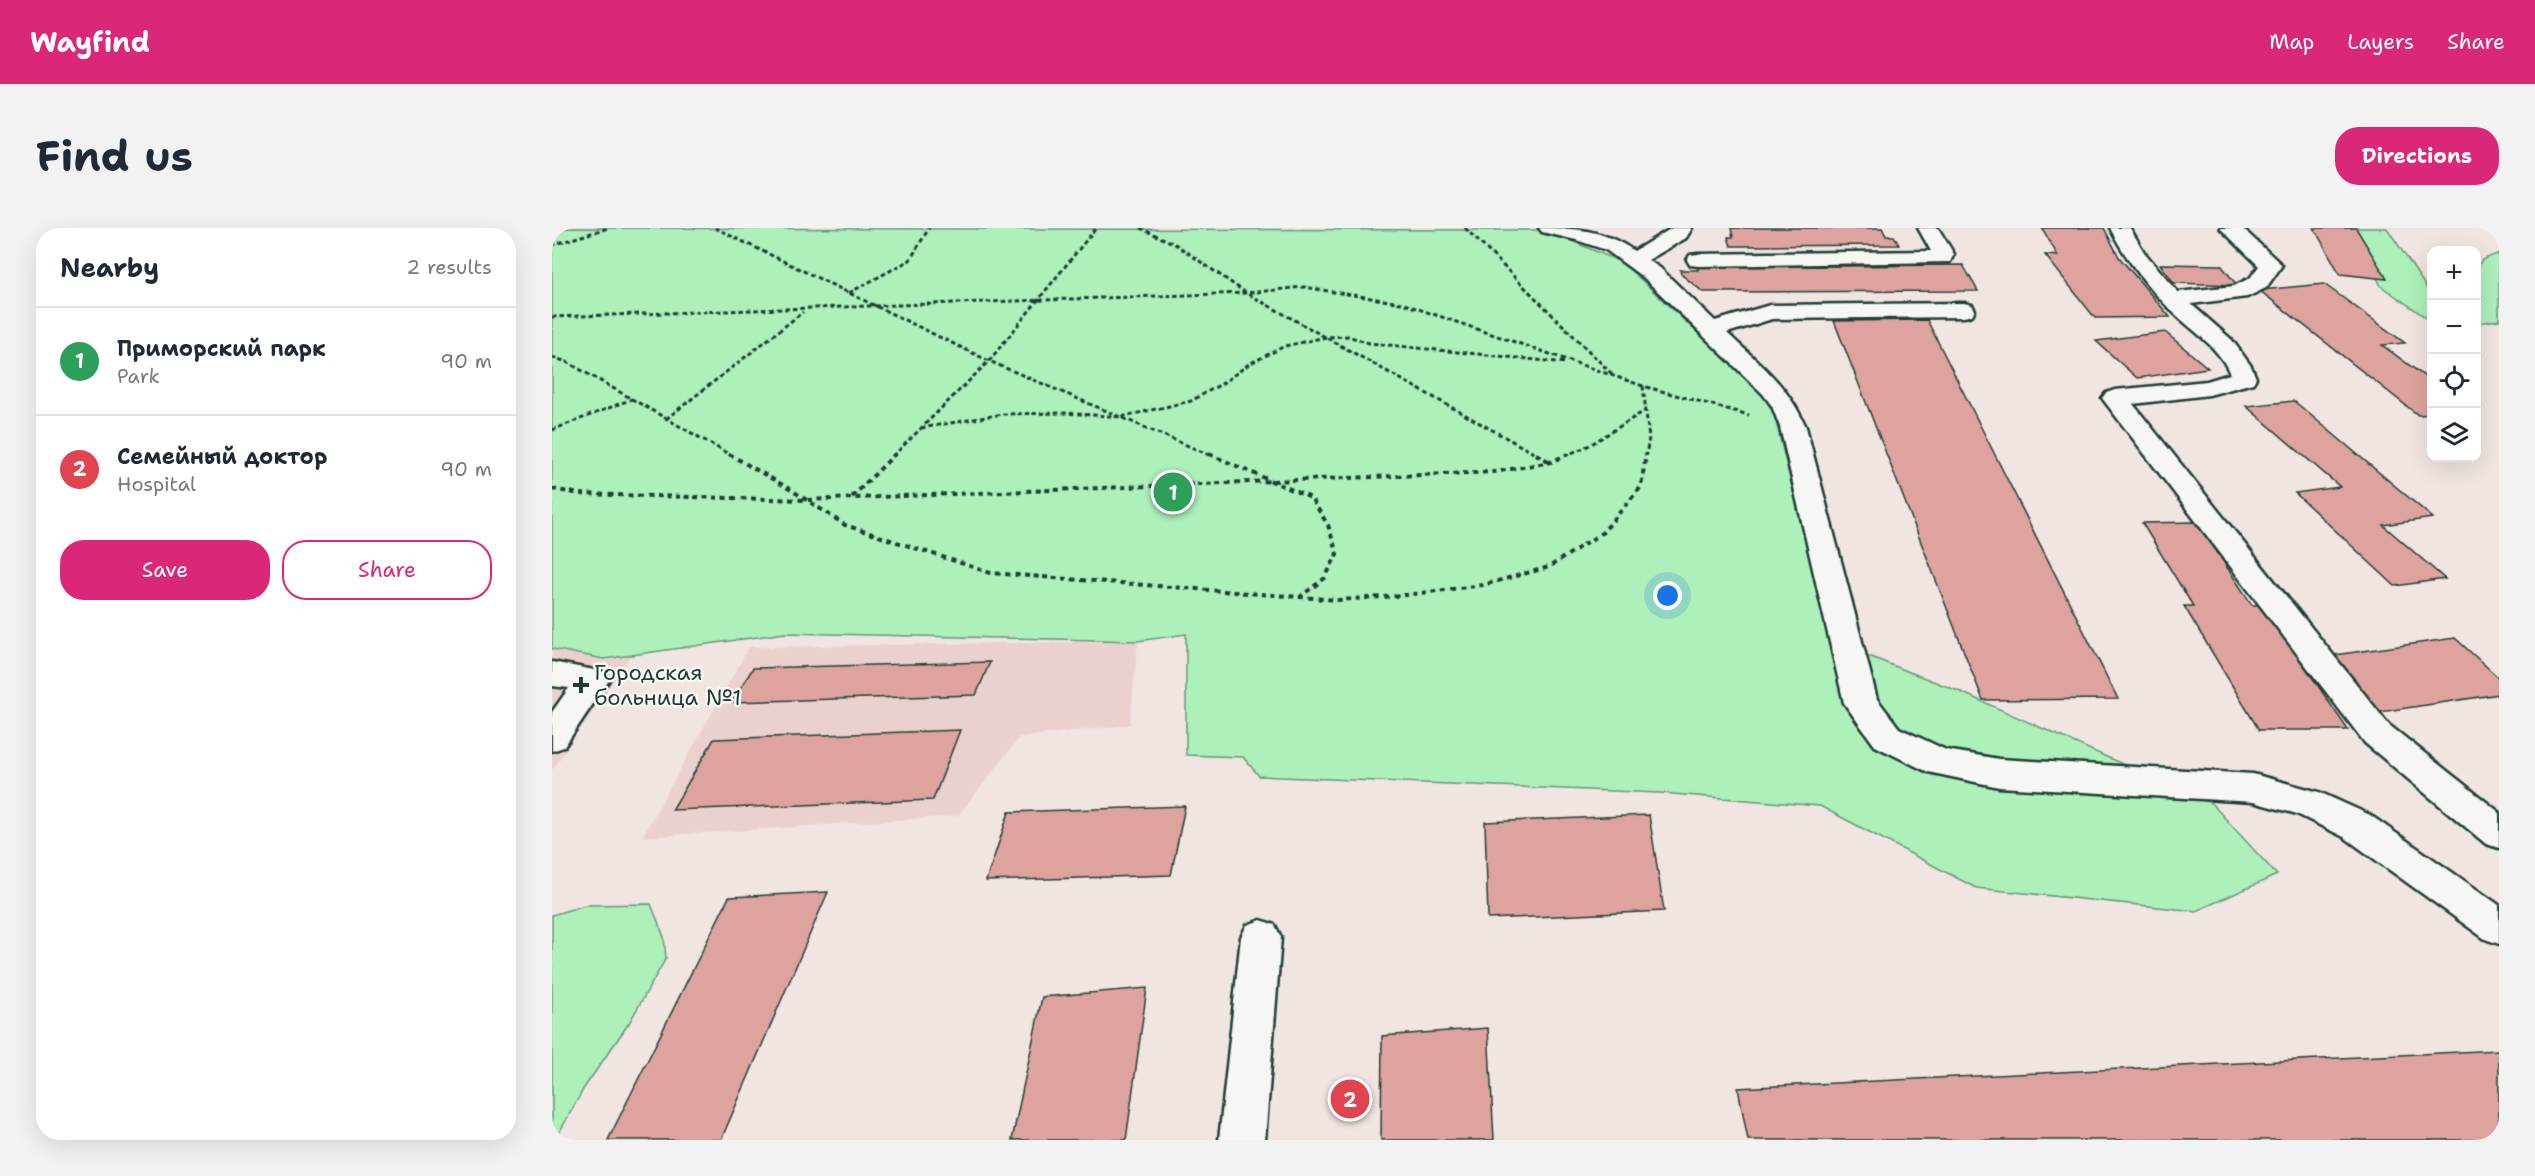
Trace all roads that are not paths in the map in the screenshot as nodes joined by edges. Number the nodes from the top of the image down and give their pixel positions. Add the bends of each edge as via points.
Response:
1 (1549, 228) edge
2 (1682, 228) edge
3 (1928, 228) edge
4 (2120, 228) edge
5 (2230, 228) edge
6 (1634, 260) junction
7 (1698, 260) dead end
8 (2173, 299) junction
9 (1964, 310) dead end
10 (1711, 330) junction
11 (552, 674) edge
12 (552, 738) edge
13 (2499, 833) edge
14 (2499, 927) edge
15 (1262, 937) dead end
16 (1242, 1140) edge

1 - 6 lane via 1613,246
2 - 6 lane
3 - 7 lane via 1942,257
4 - 8 lane via 2127,244
5 - 8 lane via 2271,265 2258,284 2239,292
6 - 10 lane
8 - 13 lane via 2240,362 2244,378 2209,388 2115,398 2378,734
9 - 10 lane via 1770,312
10 - 14 lane via 1784,405 1793,427 1861,703 1887,737 1940,762 2000,773 2253,788 2306,802 2357,826
11 - 12 lane via 593,680
15 - 16 lane

